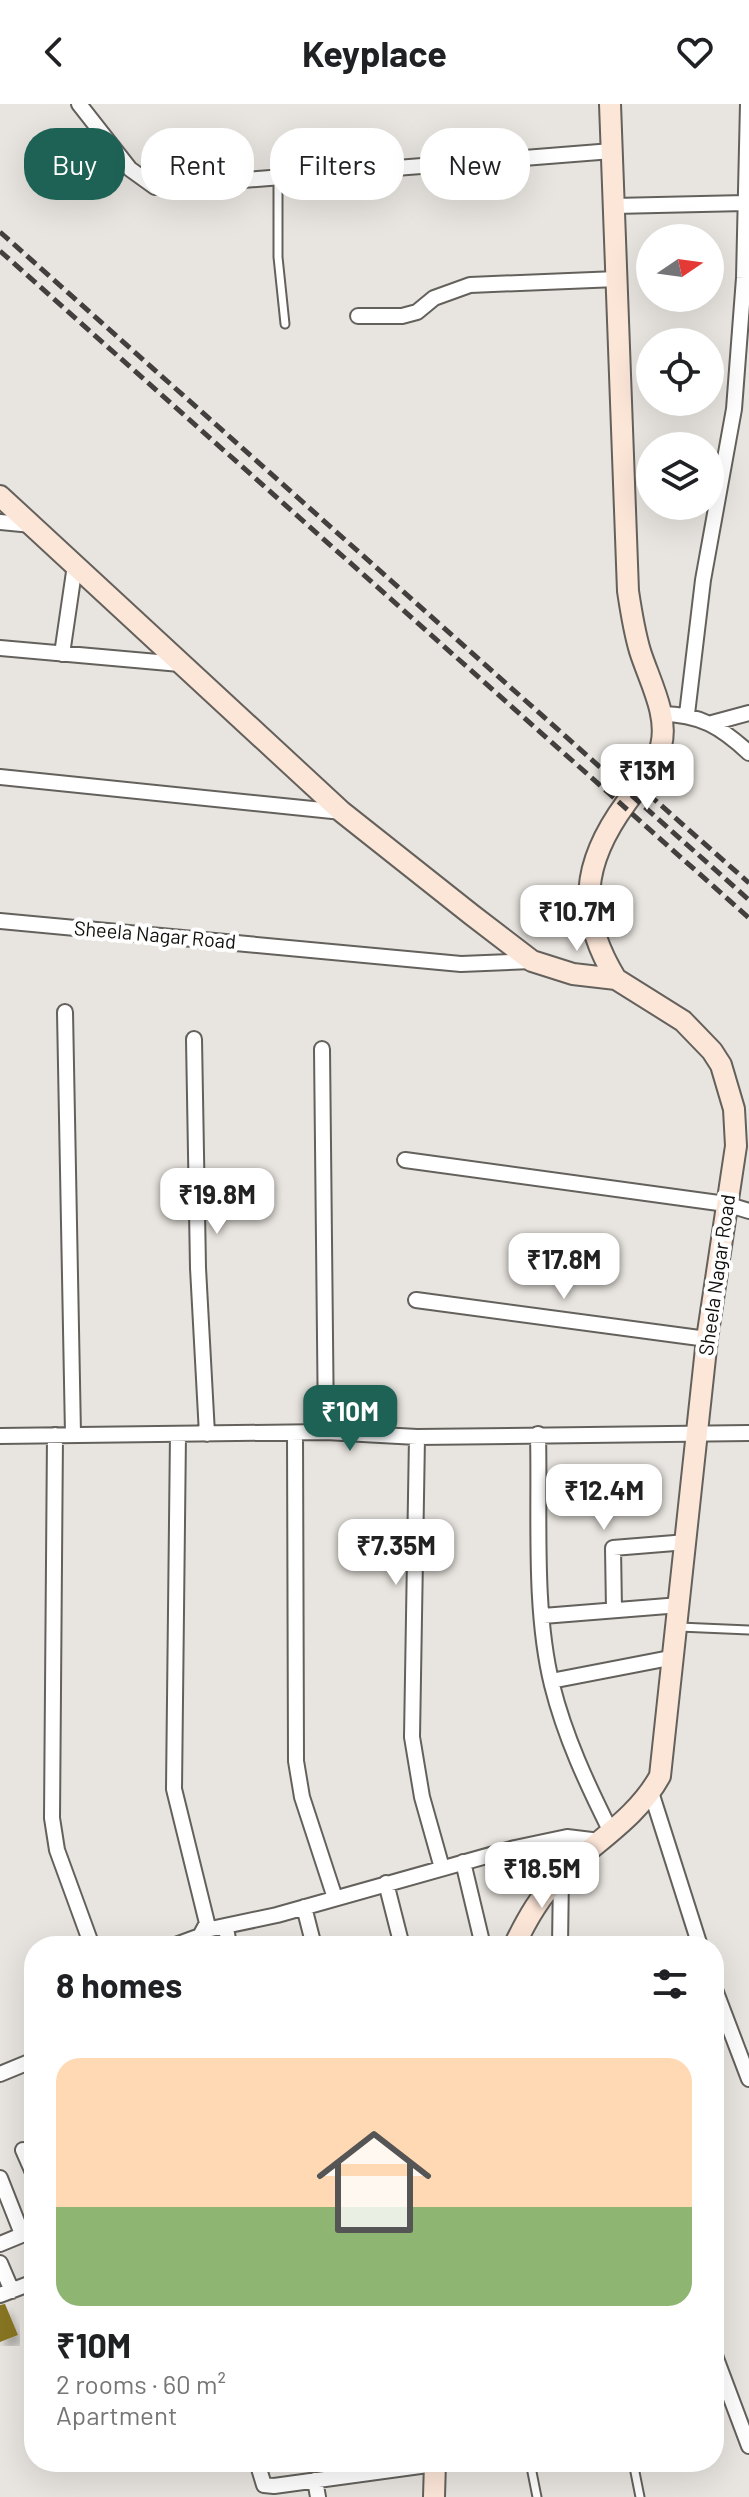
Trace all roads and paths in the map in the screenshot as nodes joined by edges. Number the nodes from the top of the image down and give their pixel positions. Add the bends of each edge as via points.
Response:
1 (79, 104) edge
2 (610, 104) edge
3 (748, 114) edge
4 (612, 151) junction
5 (404, 168) edge
6 (270, 180) edge
7 (278, 200) edge
8 (745, 203) junction
9 (614, 206) junction
10 (746, 278) edge
11 (617, 279) junction
12 (358, 316) dead end
13 (285, 324) dead end
14 (0, 496) edge
15 (0, 522) edge
16 (32, 525) junction
17 (75, 565) junction
18 (0, 648) edge
19 (62, 654) junction
20 (180, 664) junction
21 (749, 713) edge
22 (661, 714) junction
23 (687, 714) junction
24 (712, 723) junction
25 (749, 753) edge
26 (0, 777) edge
27 (342, 812) junction
28 (0, 921) edge
29 (532, 961) junction
30 (616, 979) junction
31 (65, 1012) dead end
32 (194, 1039) dead end
33 (322, 1049) dead end
34 (405, 1160) dead end
35 (726, 1204) junction
36 (749, 1211) edge
37 (416, 1300) dead end
38 (707, 1339) junction
39 (699, 1431) junction
40 (326, 1432) junction
41 (295, 1433) junction
42 (749, 1433) edge
43 (73, 1434) junction
44 (178, 1434) junction
45 (207, 1434) junction
46 (538, 1434) junction
47 (55, 1435) junction
48 (0, 1436) edge
49 (417, 1437) junction
50 (687, 1542) junction
51 (680, 1605) junction
52 (614, 1610) junction
53 (543, 1616) junction
54 (678, 1627) junction
55 (749, 1630) edge
56 (675, 1657) junction
57 (551, 1681) junction
58 (651, 1792) junction
59 (606, 1836) junction
60 (463, 1862) junction
61 (442, 1868) junction
62 (561, 1874) junction
63 (386, 1883) junction
64 (335, 1898) junction
65 (304, 1907) junction
66 (226, 1927) junction
67 (206, 1930) junction
68 (88, 1936) edge
69 (194, 1936) edge
70 (227, 1936) edge
71 (311, 1936) edge
72 (399, 1936) edge
73 (481, 1936) edge
74 (520, 1936) edge
75 (560, 1936) edge
76 (697, 1936) edge
77 (724, 2013) edge
78 (24, 2064) edge
79 (0, 2074) edge
80 (749, 2079) edge
81 (0, 2178) edge
82 (24, 2224) edge
83 (24, 2234) edge
84 (0, 2244) edge
85 (0, 2263) edge
86 (6, 2293) edge
87 (724, 2380) edge
88 (749, 2446) edge
89 (260, 2472) edge
90 (371, 2472) edge
91 (435, 2472) edge
92 (532, 2472) edge
93 (635, 2472) edge
94 (315, 2480) junction
95 (318, 2497) edge
96 (434, 2497) edge
97 (537, 2497) edge
98 (640, 2497) edge

1 - 6 street via 130,169 155,187
2 - 4 main road
3 - 8 street
4 - 5 street
4 - 9 main road
7 - 13 lane
8 - 9 street
8 - 10 street
9 - 11 main road
10 - 23 street via 734,409 703,580
11 - 12 street via 470,285 434,298 417,312
11 - 22 main road via 628,591
14 - 16 main road
15 - 16 street
16 - 17 main road
17 - 19 street
17 - 20 main road
18 - 19 street
19 - 20 street
20 - 27 main road
21 - 24 street
22 - 23 street
22 - 30 main road via 661,745 653,767 606,830 587,889 595,939
23 - 24 street
24 - 25 street
26 - 27 street
27 - 29 main road
28 - 29 street, Sheela Nagar Road via 461,964
29 - 30 main road, Sheela Nagar Road via 573,974
30 - 35 main road, Sheela Nagar Road via 683,1021 721,1065 736,1129
31 - 43 street
32 - 45 street
33 - 40 street
34 - 35 street
35 - 36 street
35 - 38 main road, Sheela Nagar Road
37 - 38 street
38 - 39 main road, Sheela Nagar Road
39 - 42 street
39 - 46 street
39 - 50 main road, Sheela Nagar Road
40 - 41 street
40 - 49 street
41 - 45 street
41 - 64 street via 296,1761 302,1797
43 - 44 street
43 - 47 street
44 - 45 street
44 - 67 street via 174,1789
46 - 49 street
46 - 53 street
47 - 48 street
47 - 68 street via 52,1818 57,1850
49 - 61 street via 412,1737
50 - 51 main road, Sheela Nagar Road
50 - 52 street via 613,1548
51 - 52 street
51 - 54 main road, Sheela Nagar Road
52 - 53 street
53 - 57 street
54 - 55 lane
54 - 56 main road, Sheela Nagar Road
56 - 57 street
56 - 58 main road, Sheela Nagar Road via 664,1756
57 - 59 street
58 - 59 main road, Sheela Nagar Road
58 - 76 street
59 - 60 street via 567,1837
59 - 62 main road, Sheela Nagar Road
60 - 61 street
60 - 73 street
61 - 63 street
62 - 74 main road, Sheela Nagar Road
62 - 75 street
63 - 64 street
63 - 72 street
64 - 65 street
65 - 66 street
65 - 71 street
66 - 67 street
66 - 70 street
67 - 69 street
77 - 80 street
78 - 79 street
81 - 82 street
83 - 84 street
85 - 86 street
87 - 88 street
89 - 94 street via 264,2485
90 - 94 street
91 - 96 main road
92 - 97 lane
93 - 98 lane
94 - 95 street

